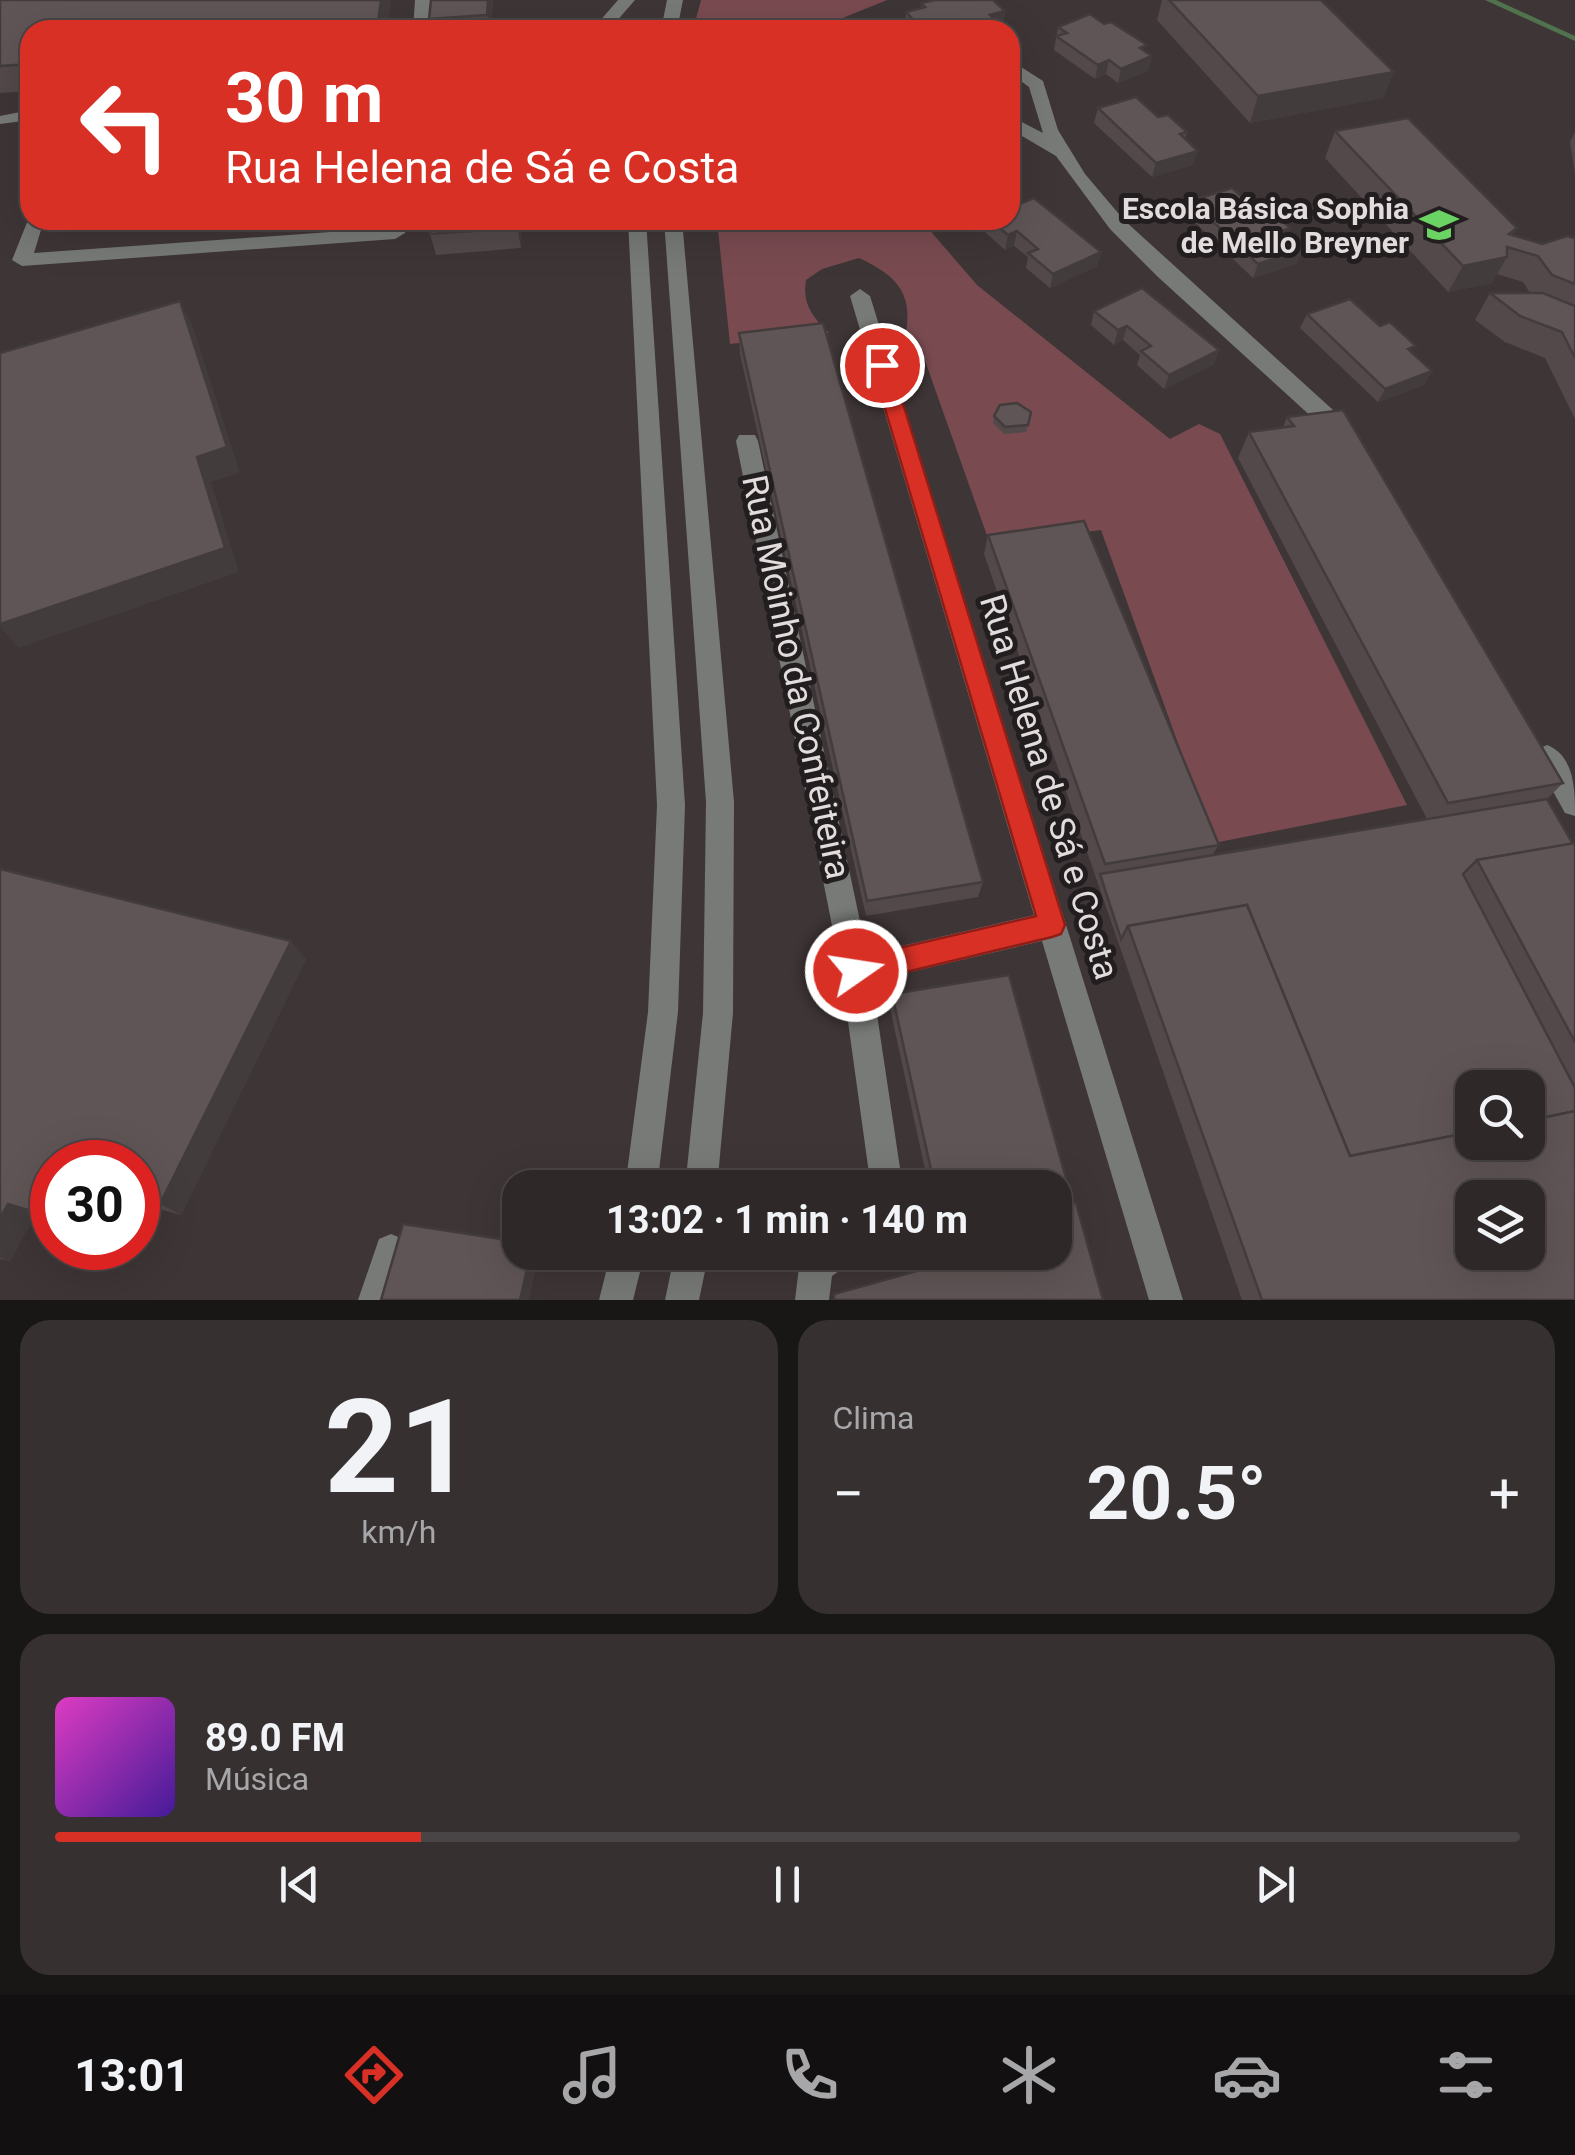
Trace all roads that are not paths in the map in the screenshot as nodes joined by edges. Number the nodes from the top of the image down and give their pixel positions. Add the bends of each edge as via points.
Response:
1 (627, 0) edge
2 (609, 20) edge
3 (1020, 69) edge
4 (1020, 126) edge
5 (1063, 154) junction
6 (32, 230) edge
7 (394, 230) edge
8 (637, 230) edge
9 (674, 230) edge
10 (860, 296) dead end
11 (748, 442) dead end
12 (1364, 453) edge
13 (1536, 738) edge
14 (1575, 804) edge
15 (1052, 925) junction
16 (856, 971) junction
17 (643, 1170) edge
18 (703, 1170) edge
19 (885, 1170) edge
20 (391, 1251) edge
21 (688, 1270) edge
22 (816, 1270) edge
23 (683, 1297) edge
24 (375, 1300) edge
25 (812, 1300) edge
26 (1166, 1300) edge

1 - 2 street
3 - 5 street via 1037,85 1039,106
4 - 5 street
5 - 12 street via 1144,250
6 - 7 street via 22,260
8 - 17 street via 671,806 663,1012
9 - 18 street via 720,802 718,1013
10 - 15 street, Rua Helena de Sá e Costa
11 - 16 street, Rua Moinho da Confeiteira
13 - 14 street
15 - 16 street
15 - 26 street, Rua Helena de Sá e Costa
16 - 19 street, Rua Moinho da Confeiteira
20 - 24 street
21 - 23 street
22 - 25 street

